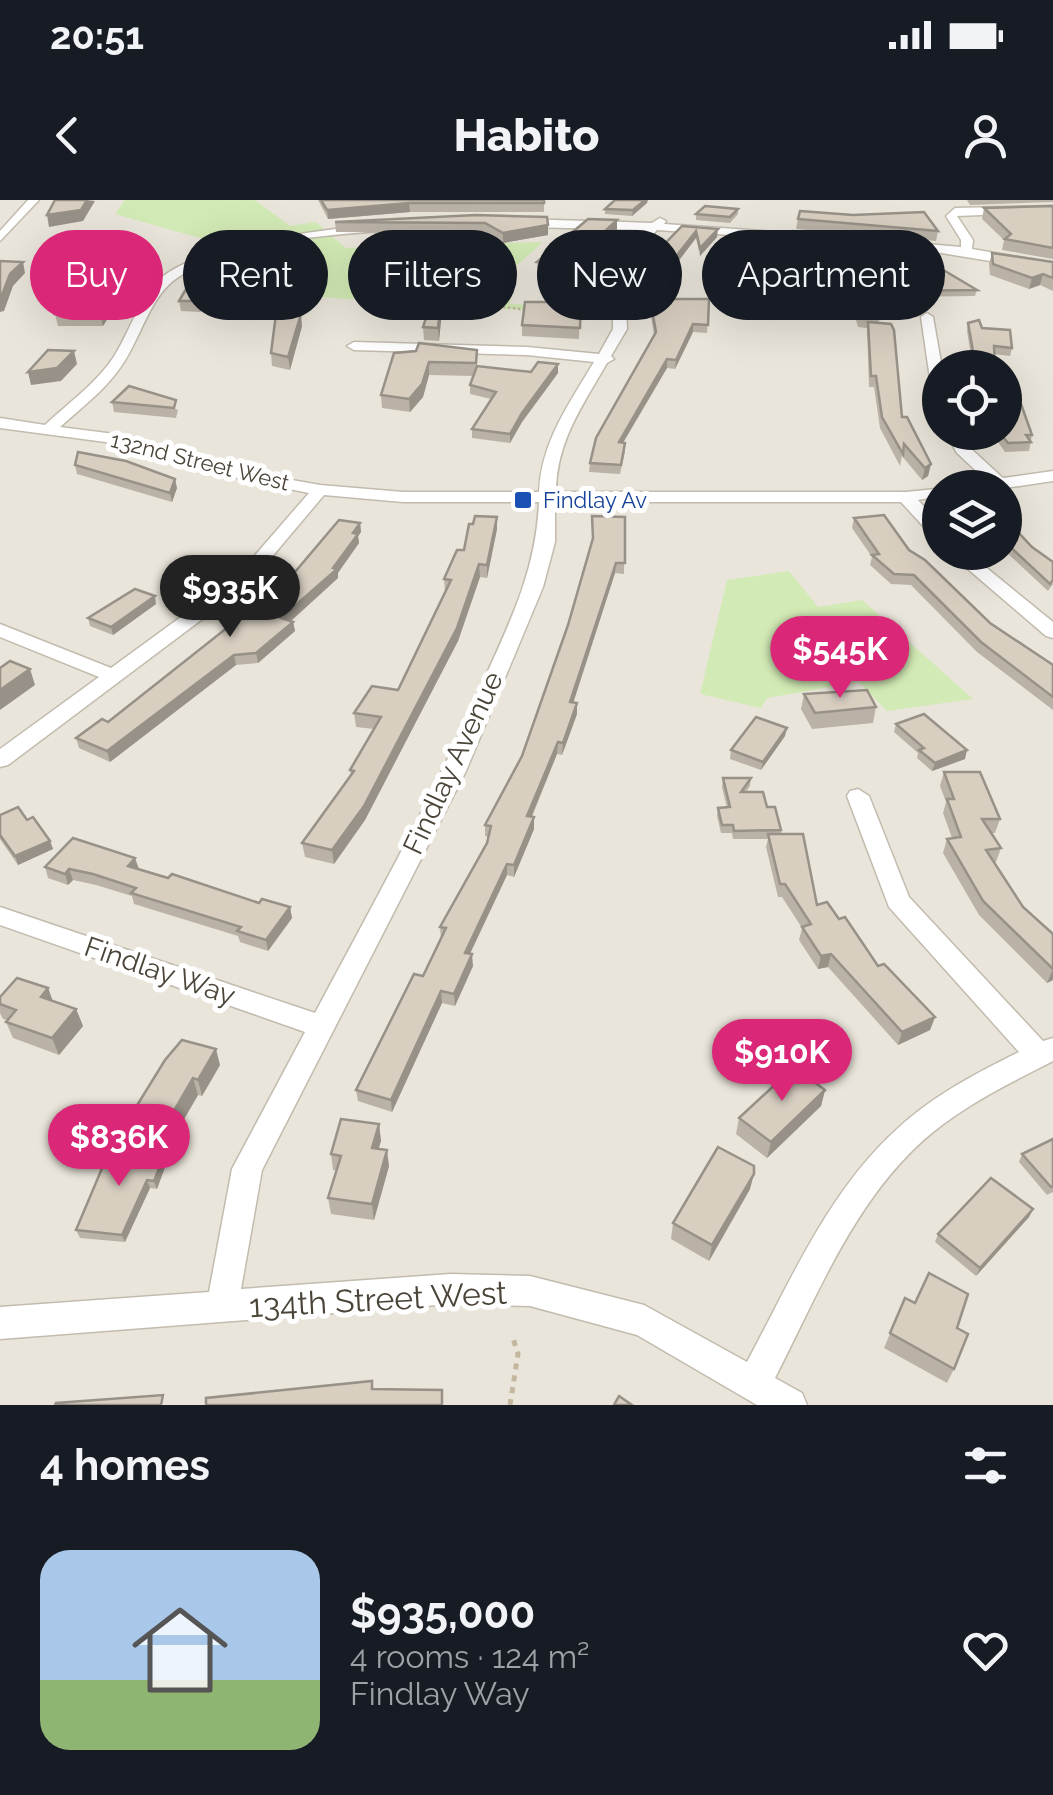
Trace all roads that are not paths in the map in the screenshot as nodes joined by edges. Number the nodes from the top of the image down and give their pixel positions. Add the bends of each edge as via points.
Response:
1 (34, 200) edge
2 (1053, 209) edge
3 (660, 221) junction
4 (746, 230) edge
5 (0, 238) edge
6 (945, 249) edge
7 (966, 251) junction
8 (1053, 267) edge
9 (927, 320) edge
10 (354, 346) dead end
11 (932, 350) edge
12 (607, 358) junction
13 (0, 423) edge
14 (50, 428) junction
15 (963, 450) edge
16 (985, 470) edge
17 (1053, 476) edge
18 (1022, 481) edge
19 (320, 490) junction
20 (922, 494) edge
21 (906, 497) junction
22 (547, 498) junction
23 (922, 514) edge
24 (978, 570) edge
25 (0, 630) edge
26 (1053, 632) edge
27 (114, 676) junction
28 (0, 760) edge
29 (858, 796) dead end
30 (0, 916) edge
31 (320, 1026) junction
32 (1046, 1053) edge
33 (222, 1308) junction
34 (0, 1323) edge
35 (754, 1383) junction
36 (790, 1405) edge

1 - 5 street
2 - 7 street via 955,212 950,216
3 - 4 street
3 - 12 street, Findlay Avenue via 618,265 620,329
3 - 14 street via 562,212 392,214 258,234 174,274 114,366
6 - 7 street
7 - 8 street
9 - 11 street
10 - 12 street
12 - 22 street, Findlay Avenue via 555,442
13 - 14 street, 132nd Street West
14 - 19 street, 132nd Street West via 130,440
15 - 16 street
17 - 18 street
19 - 22 street, 132nd Street West via 403,498
19 - 27 street via 243,580
20 - 21 street, 132nd Street West
21 - 22 street, 132nd Street West
21 - 23 street
22 - 31 street, Findlay Avenue via 546,542 534,587 469,737
24 - 26 street
25 - 27 street
27 - 28 street
29 - 32 street via 898,901
30 - 31 street, Findlay Way
31 - 33 street, Findlay Avenue via 247,1169
32 - 35 street via 955,1100 888,1156 844,1217
33 - 34 street, 134th Street West
33 - 35 street, 134th Street West via 450,1289 530,1291 644,1321
35 - 36 street, 134th Street West

